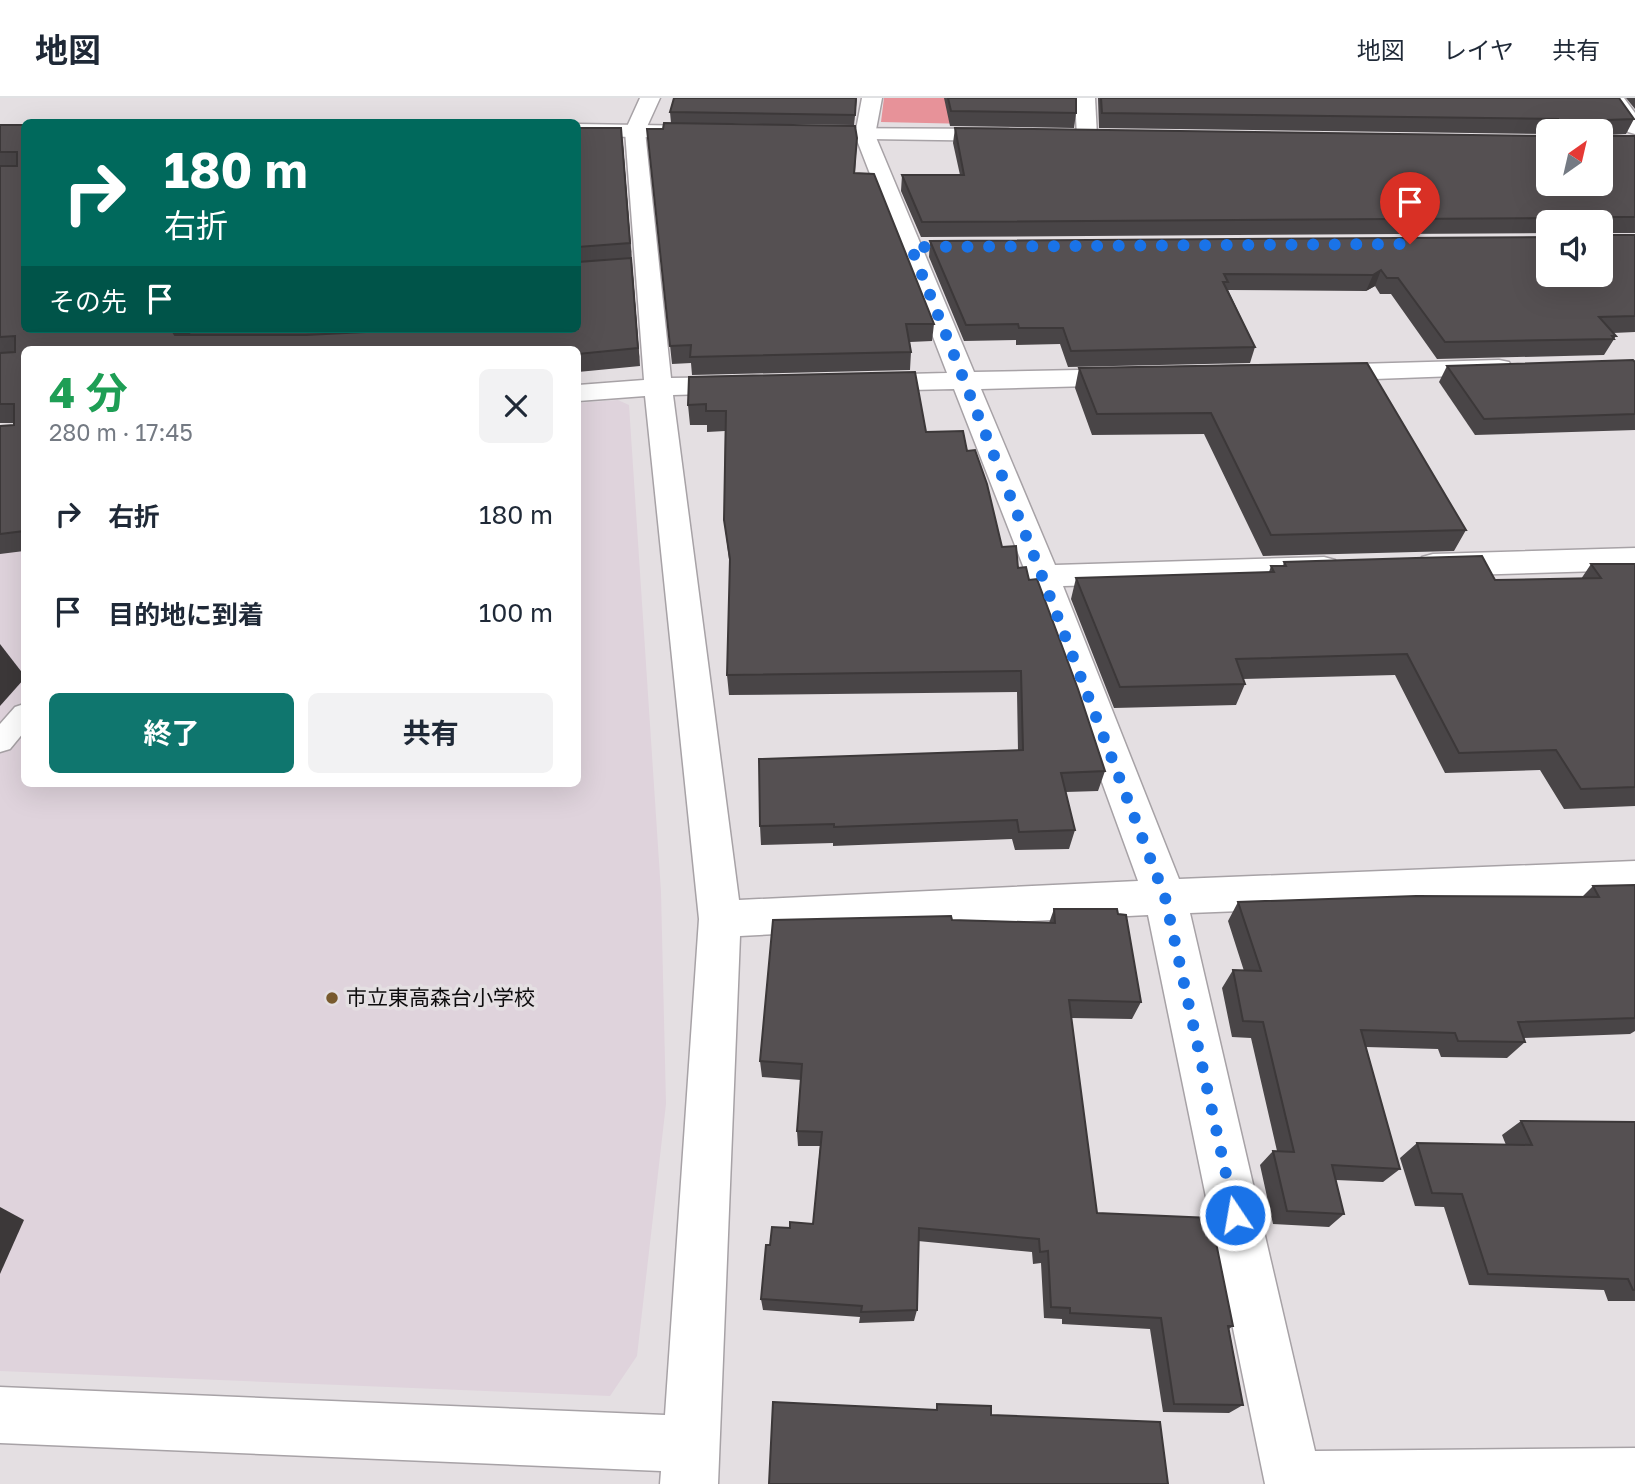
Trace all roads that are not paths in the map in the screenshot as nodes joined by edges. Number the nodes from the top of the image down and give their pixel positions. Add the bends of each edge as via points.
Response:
1 (872, 98) edge
2 (1085, 98) edge
3 (1614, 98) edge
4 (643, 114) edge
5 (581, 129) edge
6 (716, 132) edge
7 (784, 133) edge
8 (865, 135) junction
9 (1032, 135) edge
10 (1060, 135) edge
11 (1631, 138) edge
12 (1525, 368) edge
13 (1292, 373) edge
14 (1155, 377) edge
15 (963, 381) junction
16 (838, 384) edge
17 (769, 385) edge
18 (658, 387) junction
19 (581, 393) edge
20 (1635, 559) edge
21 (1401, 566) edge
22 (1359, 567) edge
23 (1042, 576) junction
24 (21, 718) edge
25 (0, 742) edge
26 (1635, 878) edge
27 (1165, 897) junction
28 (720, 919) junction
29 (0, 1415) edge
30 (691, 1464) edge
31 (1635, 1477) edge
32 (1293, 1482) edge

1 - 8 street
2 - 10 street via 1094,136
3 - 11 street
4 - 5 street
4 - 6 street
4 - 18 street via 640,267
7 - 8 street
8 - 9 street
8 - 15 street via 925,247
12 - 13 street
14 - 15 street
15 - 16 street
15 - 23 street
17 - 18 street
18 - 19 street
18 - 28 street
20 - 21 street
22 - 23 street
23 - 27 street
24 - 25 lane
26 - 27 street
27 - 28 street
27 - 32 street
28 - 30 street
29 - 30 street
31 - 32 street

